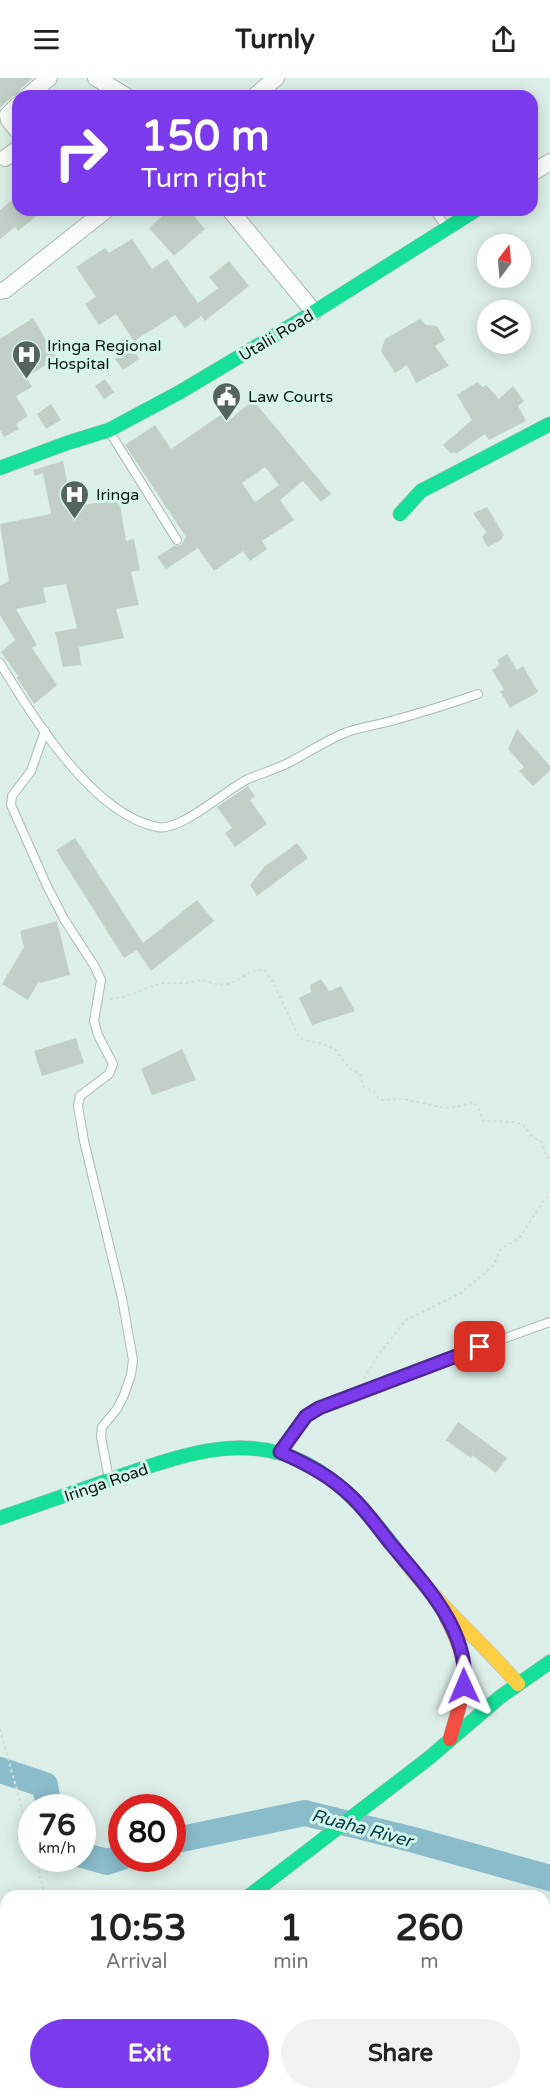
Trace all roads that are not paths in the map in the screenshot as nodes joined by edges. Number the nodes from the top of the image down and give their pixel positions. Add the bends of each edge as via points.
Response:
1 (49, 78) edge
2 (96, 78) edge
3 (276, 78) edge
4 (35, 90) edge
5 (116, 90) edge
6 (262, 90) edge
7 (12, 111) edge
8 (12, 123) edge
9 (98, 216) edge
10 (235, 216) edge
11 (438, 216) edge
12 (467, 216) edge
13 (448, 229) junction
14 (0, 291) edge
15 (314, 312) junction
16 (550, 424) edge
17 (109, 430) junction
18 (0, 468) edge
19 (400, 514) dead end
20 (177, 540) dead end
21 (0, 663) edge
22 (478, 694) dead end
23 (45, 730) junction
24 (550, 1322) edge
25 (280, 1452) junction
26 (109, 1481) junction
27 (0, 1518) edge
28 (440, 1603) junction
29 (480, 1642) junction
30 (459, 1643) junction
31 (506, 1651) dead end
32 (550, 1662) edge
33 (479, 1670) dead end
34 (518, 1684) junction
35 (450, 1739) junction
36 (257, 1890) edge

1 - 4 street
2 - 5 street
3 - 6 street
7 - 8 street via 8,115
9 - 14 street
10 - 15 street
11 - 13 lane
12 - 13 main road, Utalii Road
13 - 15 main road, Utalii Road
15 - 17 main road, Utalii Road
16 - 19 main road via 421,491
17 - 18 main road, Utalii Road
17 - 20 lane
21 - 23 lane
22 - 23 lane via 348,732 249,779 169,827 136,820 115,808 75,772
23 - 26 lane via 31,771 12,796 11,805 47,886 101,980 94,1021 113,1064 108,1074 80,1096 78,1106 133,1360 124,1395 102,1428
24 - 25 lane via 319,1408 306,1416
25 - 26 main road, Iringa Road via 246,1447 213,1449 182,1455
25 - 28 main road, Iringa Road via 315,1468 353,1498
26 - 27 main road, Iringa Road
28 - 29 main road
28 - 30 main road
29 - 31 main road
29 - 34 main road
30 - 33 main road
30 - 35 main road via 465,1675
32 - 34 main road
34 - 35 main road via 496,1693
35 - 36 main road

